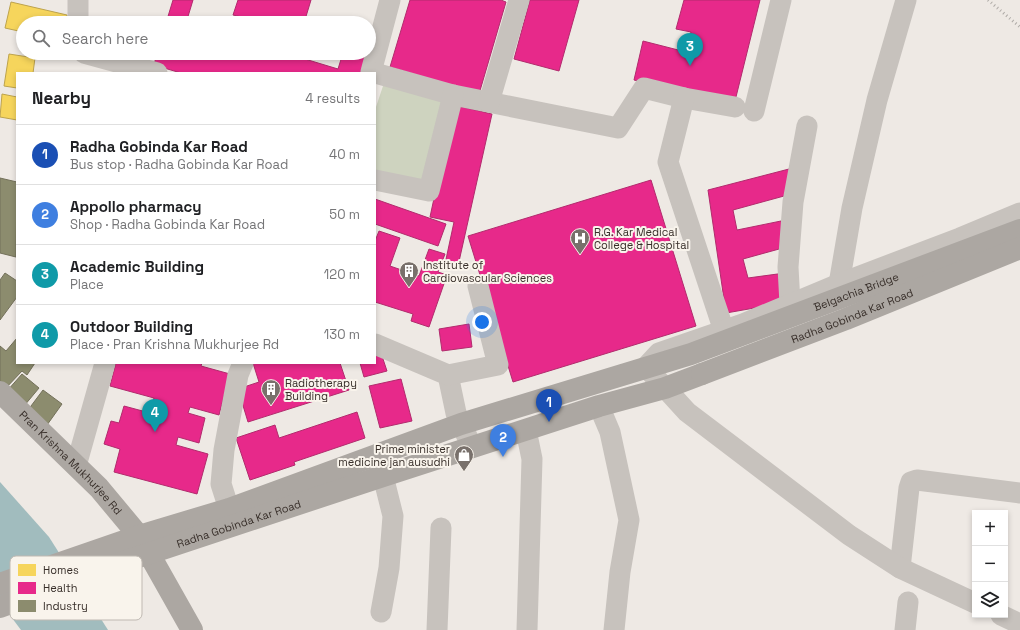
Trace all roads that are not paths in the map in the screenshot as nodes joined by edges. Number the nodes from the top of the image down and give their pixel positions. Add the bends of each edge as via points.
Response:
1 (78, 0) edge
2 (390, 0) edge
3 (519, 0) edge
4 (781, 0) edge
5 (906, 0) edge
6 (78, 16) edge
7 (110, 60) edge
8 (153, 72) edge
9 (373, 72) edge
10 (376, 74) edge
11 (453, 95) junction
12 (684, 98) junction
13 (489, 102) junction
14 (807, 126) dead end
15 (376, 180) edge
16 (1020, 213) edge
17 (1020, 230) edge
18 (1020, 248) edge
19 (839, 284) junction
20 (478, 286) dead end
21 (790, 304) junction
22 (724, 330) junction
23 (376, 344) edge
24 (691, 354) joint
25 (105, 364) edge
26 (243, 364) edge
27 (646, 367) junction
28 (448, 375) junction
29 (665, 388) junction
30 (0, 392) edge
31 (600, 406) junction
32 (459, 419) junction
33 (526, 430) junction
34 (472, 447) junction
35 (76, 466) junction
36 (383, 476) junction
37 (1020, 493) edge
38 (229, 510) junction
39 (441, 528) dead end
40 (139, 536) junction
41 (118, 554) junction
42 (150, 554) junction
43 (110, 556) edge
44 (113, 556) edge
45 (900, 568) junction
46 (10, 581) edge
47 (0, 584) edge
48 (10, 602) edge
49 (908, 602) dead end
50 (972, 602) edge
51 (0, 606) edge
52 (381, 612) dead end
53 (1007, 618) edge
54 (1020, 624) edge
55 (192, 630) edge
56 (437, 630) edge
57 (527, 630) edge
58 (614, 630) edge
59 (905, 630) edge

1 - 6 street
2 - 9 street
3 - 13 street
4 - 12 street via 744,109
5 - 19 street via 877,100 852,208
7 - 8 street
10 - 11 street
11 - 13 street
11 - 15 street via 428,191
12 - 13 street via 644,88 618,128
12 - 22 street via 668,162
14 - 21 street via 793,202 788,267
16 - 19 street
17 - 24 main road, Belgachia Bridge
18 - 29 main road, Radha Gobinda Kar Road, bridge via 846,319
19 - 21 street
20 - 28 street via 498,366
21 - 22 street
22 - 27 street via 659,353
23 - 28 street
24 - 27 main road, Radha Gobinda Kar Road
25 - 35 street
26 - 38 street via 238,375 223,456 221,484
27 - 29 street
27 - 32 main road, Radha Gobinda Kar Road
28 - 32 street
29 - 31 main road, Radha Gobinda Kar Road
29 - 45 street via 687,412 713,432 849,535
30 - 35 main road, Pran Krishna Mukhurjee Rd
31 - 33 main road, Radha Gobinda Kar Road
31 - 58 street via 610,432 629,520
32 - 34 street
32 - 38 main road, Radha Gobinda Kar Road
33 - 34 main road, Radha Gobinda Kar Road
33 - 57 street via 532,459
34 - 36 main road, Radha Gobinda Kar Road
35 - 40 main road, Pran Krishna Mukhurjee Rd
36 - 42 main road, Radha Gobinda Kar Road
36 - 52 street via 393,516 389,568
37 - 45 street via 917,480 911,482
38 - 40 main road, Radha Gobinda Kar Road
39 - 56 street
40 - 41 main road, Radha Gobinda Kar Road
40 - 42 main road, Pran Krishna Mukhurjee Rd
41 - 42 main road, Radha Gobinda Kar Road
41 - 43 main road, Radha Gobinda Kar Road
41 - 44 main road, Radha Gobinda Kar Road
42 - 55 main road, Pran Krishna Mukhurjee Rd
45 - 50 street
46 - 47 main road, Radha Gobinda Kar Road
48 - 51 main road, Radha Gobinda Kar Road
49 - 59 street
53 - 54 street

